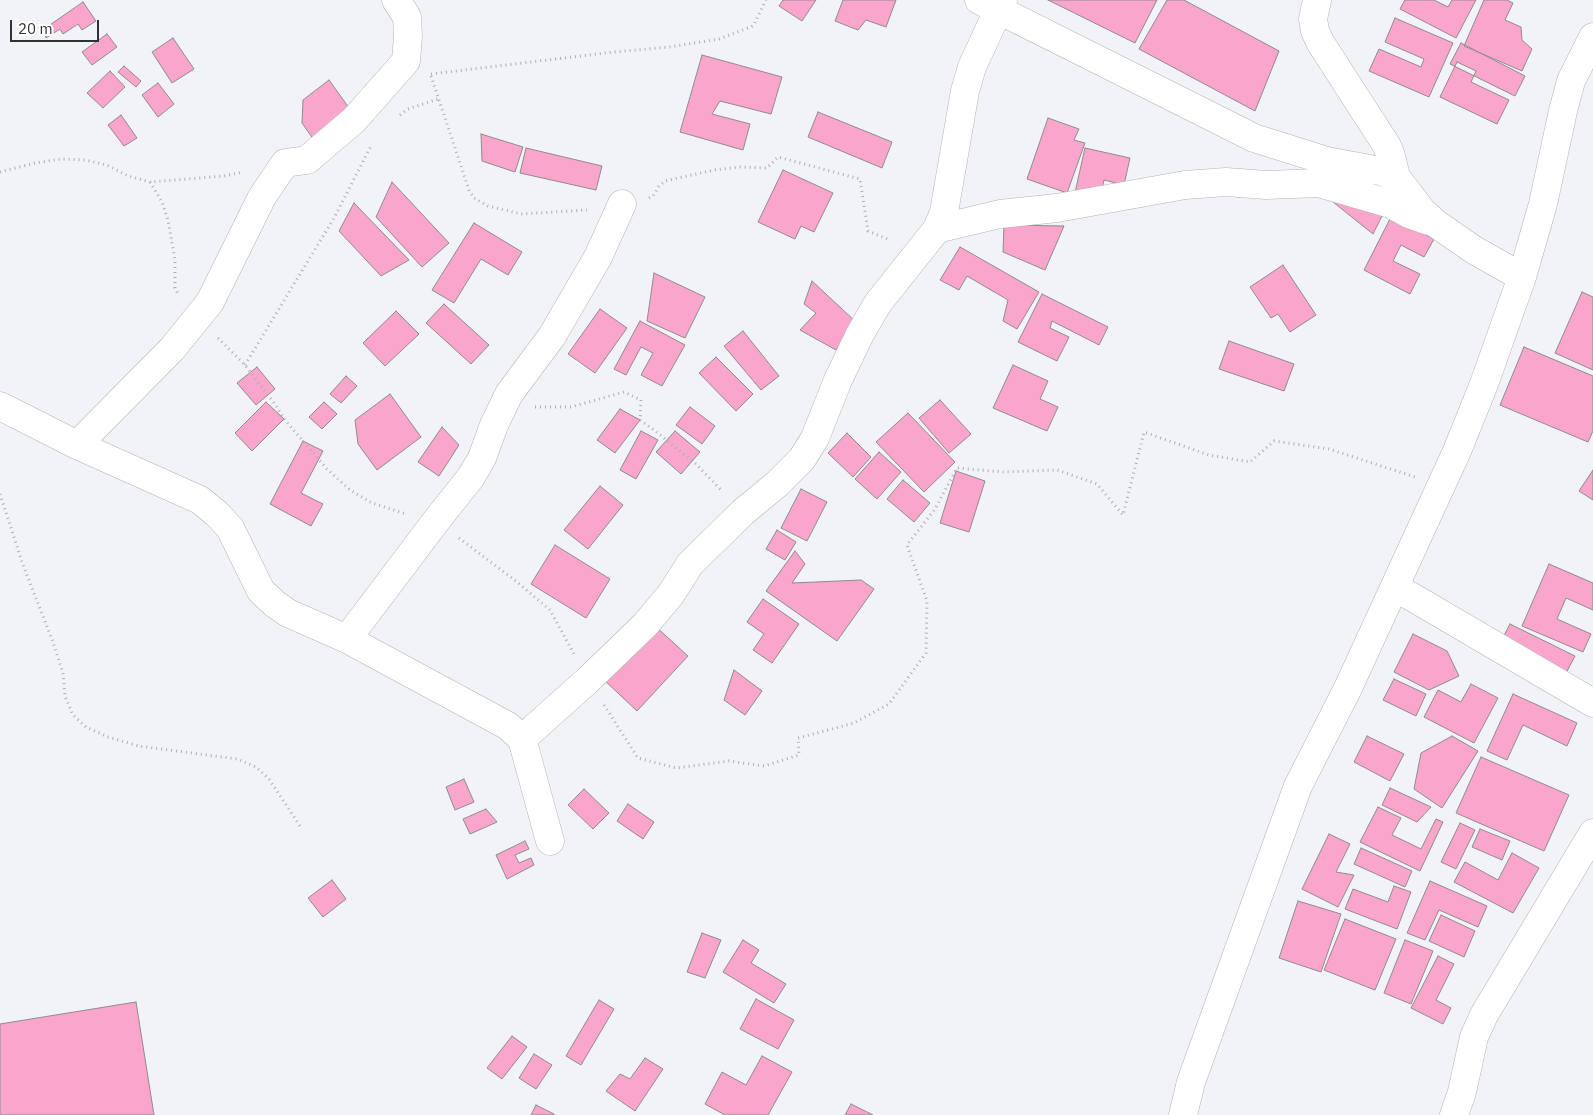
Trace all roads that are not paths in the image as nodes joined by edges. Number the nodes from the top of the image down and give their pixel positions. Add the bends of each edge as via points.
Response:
1 (396, 0) edge
2 (1317, 0) edge
3 (993, 3) edge
4 (1593, 37) edge
5 (1396, 177) junction
6 (622, 204) road end
7 (1435, 223) junction
8 (937, 229) junction
9 (1522, 277) junction
10 (0, 406) edge
11 (77, 445) junction
12 (1395, 587) junction
13 (347, 638) junction
14 (1593, 704) edge
15 (522, 739) junction
16 (1593, 833) edge
17 (550, 841) dead end
18 (1183, 1115) edge
19 (1454, 1115) edge

1 - 11 street via 407,17 406,61 354,120 308,160 285,164 262,197 210,302 172,349
2 - 5 street via 1313,19 1315,31 1386,146
3 - 5 street via 1254,138 1327,161
3 - 8 street via 965,91 944,212
4 - 9 street via 1569,88 1543,204
5 - 7 street via 1422,212
6 - 13 street via 598,257 557,327 509,394 471,477
7 - 8 street via 1391,204 1319,183 1266,185 1226,182 1185,185 1057,208 1000,214
7 - 9 street
8 - 15 street via 869,318 838,380 815,438 802,459 690,564 671,594 645,625
9 - 12 street via 1484,384
10 - 11 street
11 - 13 street via 200,500 230,528 262,591 275,604 288,613
12 - 14 street
12 - 18 street via 1298,786 1191,1082
13 - 15 street via 494,718
15 - 17 street
16 - 19 street via 1484,1015 1474,1037

